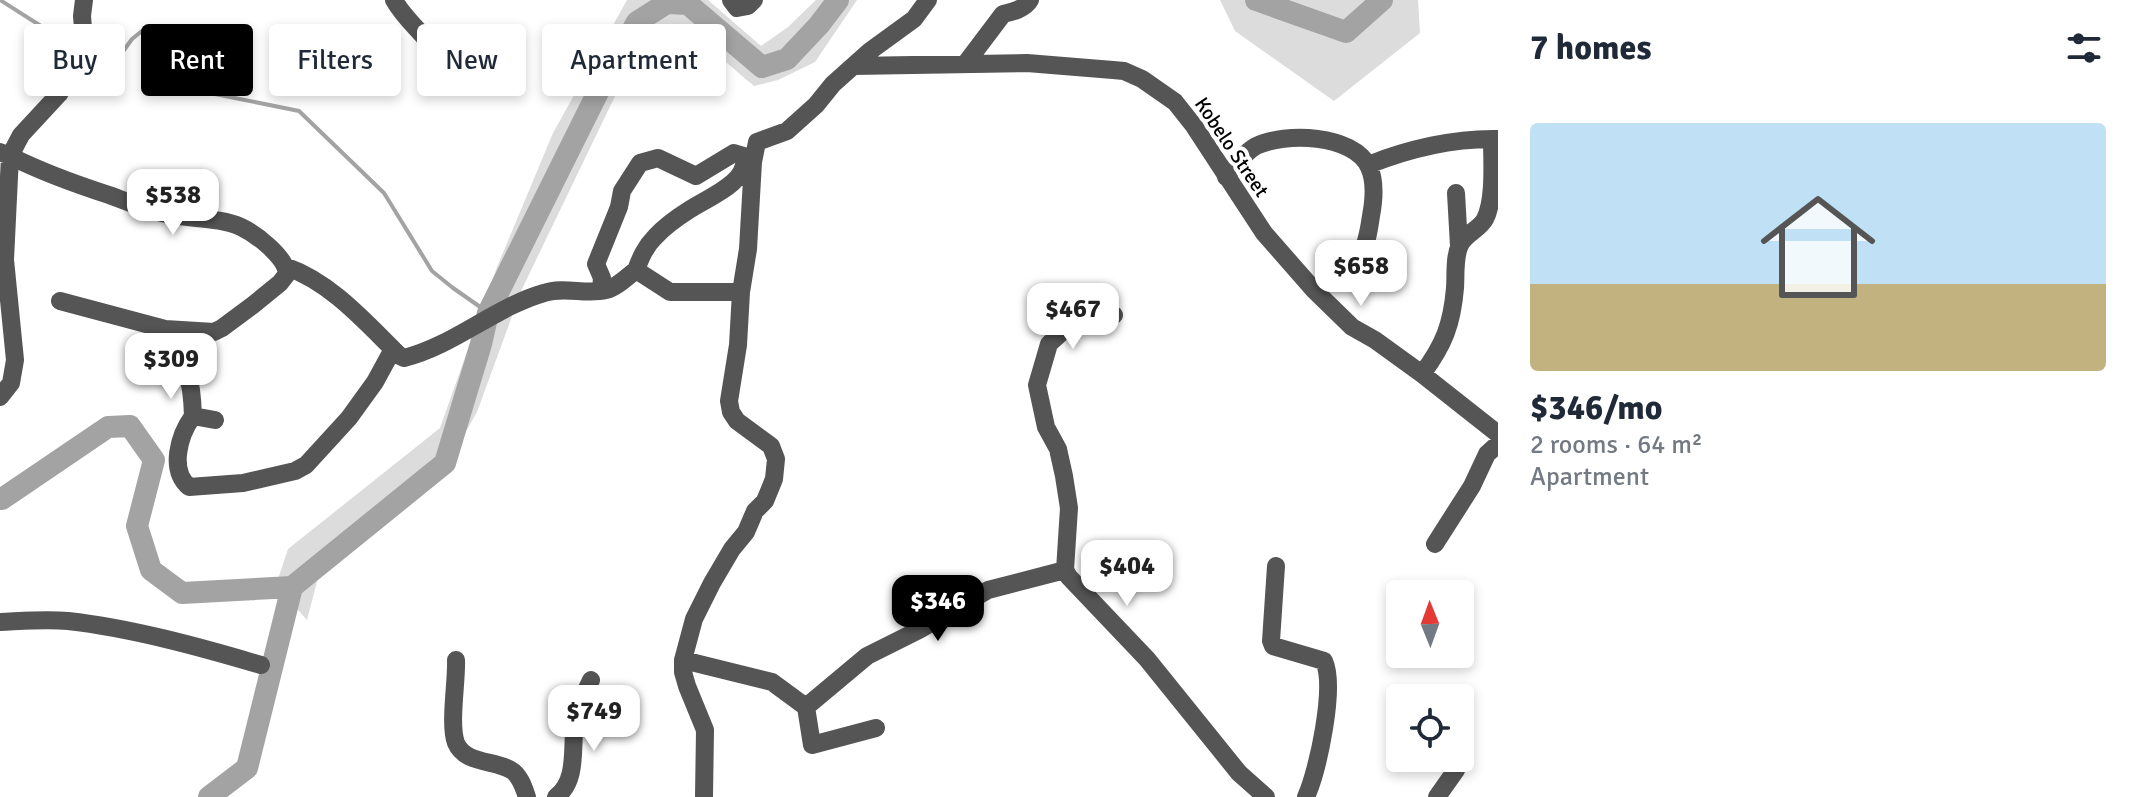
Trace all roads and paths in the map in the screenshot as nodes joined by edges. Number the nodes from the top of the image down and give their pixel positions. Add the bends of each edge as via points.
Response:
1 (84, 0) edge
2 (394, 0) edge
3 (731, 0) edge
4 (754, 0) edge
5 (928, 0) edge
6 (1030, 0) edge
7 (417, 30) edge
8 (966, 63) junction
9 (853, 66) junction
10 (1495, 139) edge
11 (5, 154) edge
12 (1368, 165) junction
13 (1226, 177) junction
14 (1456, 193) dead end
15 (1459, 246) junction
16 (287, 267) junction
17 (636, 270) junction
18 (601, 290) junction
19 (1314, 290) junction
20 (741, 292) junction
21 (60, 301) dead end
22 (1114, 315) dead end
23 (165, 329) junction
24 (393, 349) junction
25 (1422, 374) junction
26 (0, 397) edge
27 (193, 416) junction
28 (215, 420) dead end
29 (1498, 434) edge
30 (1498, 444) edge
31 (1435, 544) dead end
32 (1276, 566) dead end
33 (1065, 570) junction
34 (0, 622) edge
35 (456, 660) dead end
36 (683, 660) junction
37 (261, 665) dead end
38 (591, 680) dead end
39 (806, 707) junction
40 (876, 728) dead end
41 (1455, 772) edge
42 (527, 797) edge
43 (556, 797) edge
44 (704, 797) edge
45 (1266, 797) edge
46 (1306, 797) edge
47 (1437, 797) edge

1 - 11 street via 85,54 59,94
2 - 7 street
3 - 4 street via 737,8
5 - 9 street via 914,19
6 - 8 street via 1003,14
8 - 9 street, Kobelo Street
8 - 13 street, Kobelo Street via 1124,71 1175,102
9 - 20 street via 787,131 757,142
10 - 12 street via 1407,152
10 - 15 street via 1485,220
11 - 16 street via 150,210 242,227
11 - 26 street via 5,260 15,360 11,383
12 - 13 street via 1336,142 1287,139 1253,148
12 - 19 street via 1374,201 1360,256
13 - 19 street, Kobelo Street via 1264,233
14 - 15 street
15 - 25 street via 1447,333
16 - 23 street via 280,283 222,328
16 - 24 street via 342,300
17 - 18 street
17 - 18 street via 642,251 656,235 740,175 744,156 734,153 696,176 658,158 640,163 622,191 596,264
17 - 20 street via 670,292
18 - 24 street via 542,293 425,352 404,358
19 - 25 street, Kobelo Street via 1352,327
20 - 36 street via 729,401 737,421 771,446 774,479 712,583 694,619
21 - 23 street
22 - 33 street via 1063,331 1049,344 1037,385 1046,427 1058,449 1069,508
23 - 27 street via 190,377
24 - 27 street via 349,418 295,471 243,483 189,487 178,464 182,436
25 - 29 street, Kobelo Street
27 - 28 street
30 - 31 street
32 - 46 street via 1273,646 1324,661 1327,668 1324,730
33 - 39 street via 988,590 867,656
33 - 45 street via 1147,659 1239,773
34 - 37 street via 98,625
35 - 42 street via 456,742 469,757 510,769
36 - 39 street via 772,682
36 - 44 street via 705,730
38 - 43 street via 575,720 570,776
39 - 40 street via 812,745
41 - 47 street

